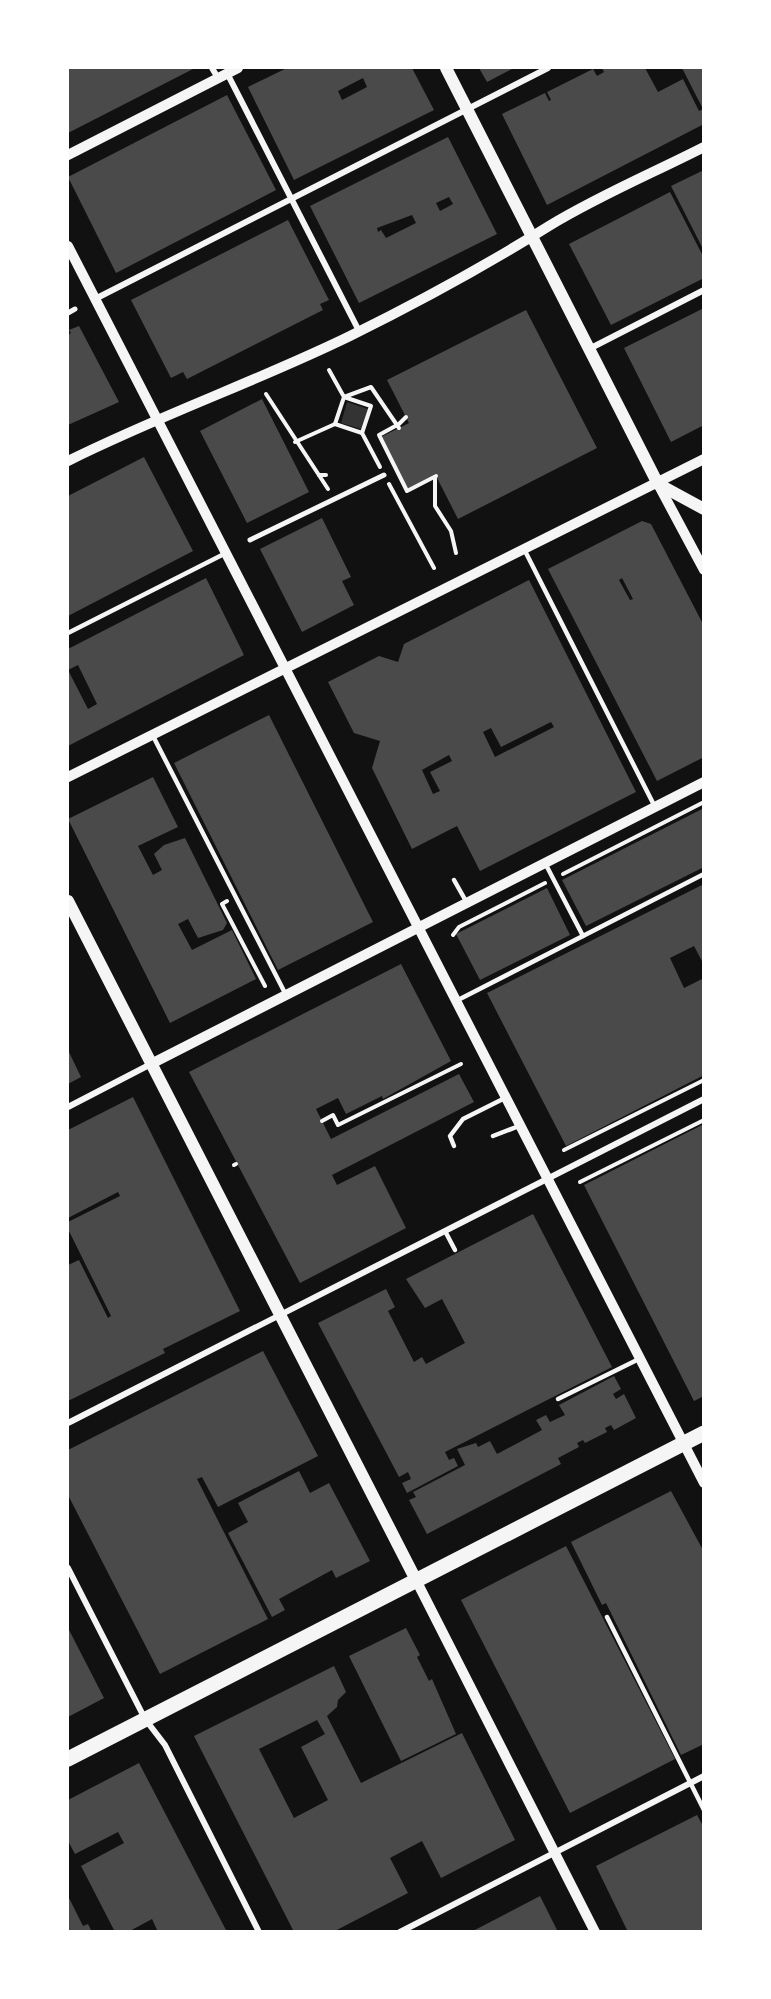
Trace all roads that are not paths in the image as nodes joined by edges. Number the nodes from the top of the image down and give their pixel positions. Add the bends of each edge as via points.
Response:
1 (238, 68) edge
2 (446, 68) edge
3 (548, 68) edge
4 (219, 73) edge
5 (467, 109) junction
6 (704, 147) edge
7 (68, 155) edge
8 (291, 199) junction
9 (533, 237) junction
10 (68, 246) edge
11 (704, 290) edge
12 (95, 299) junction
13 (75, 309) dead end
14 (68, 313) edge
15 (359, 331) junction
16 (590, 349) junction
17 (158, 420) junction
18 (704, 459) edge
19 (68, 461) edge
20 (384, 475) road end
21 (658, 484) junction
22 (704, 509) edge
23 (250, 540) dead end
24 (525, 551) junction
25 (226, 552) junction
26 (704, 570) edge
27 (68, 633) edge
28 (285, 668) junction
29 (152, 735) junction
30 (68, 777) edge
31 (704, 782) edge
32 (655, 807) junction
33 (545, 863) junction
34 (704, 874) edge
35 (454, 880) dead end
36 (68, 901) edge
37 (467, 903) junction
38 (418, 928) junction
39 (583, 936) junction
40 (286, 995) junction
41 (456, 1001) junction
42 (151, 1064) junction
43 (505, 1098) junction
44 (704, 1099) edge
45 (68, 1107) edge
46 (519, 1126) junction
47 (493, 1136) dead end
48 (454, 1146) dead end
49 (546, 1180) junction
50 (446, 1231) junction
51 (456, 1250) dead end
52 (280, 1316) junction
53 (639, 1359) junction
54 (558, 1398) dead end
55 (68, 1423) edge
56 (704, 1433) edge
57 (683, 1443) junction
58 (704, 1483) edge
59 (68, 1568) edge
60 (416, 1580) junction
61 (607, 1617) dead end
62 (145, 1719) junction
63 (68, 1759) edge
64 (704, 1776) edge
65 (690, 1784) junction
66 (704, 1810) edge
67 (555, 1852) junction
68 (259, 1932) edge
69 (400, 1932) edge
70 (595, 1932) edge

1 - 4 street
2 - 5 main road
3 - 5 street
4 - 7 street
4 - 8 street
5 - 8 street
5 - 9 main road
6 - 9 street
8 - 12 street
8 - 15 street
9 - 15 street
9 - 16 main road
10 - 12 street
11 - 16 street
12 - 17 street
13 - 14 street
15 - 17 street
16 - 21 main road
17 - 19 street
17 - 25 street
18 - 21 street
20 - 23 street
21 - 22 main road
21 - 24 street
21 - 26 street
24 - 28 street
24 - 32 lane
25 - 27 lane
25 - 28 street
28 - 29 street
28 - 38 street
29 - 30 street
29 - 40 lane
31 - 32 street
32 - 33 street
33 - 37 street
33 - 39 lane
34 - 39 lane
35 - 37 lane
36 - 42 main road
37 - 38 street
38 - 40 street
38 - 41 street
39 - 41 lane
40 - 42 street
41 - 43 street
42 - 45 street
42 - 52 main road
43 - 46 street
43 - 48 lane via 463,1119 450,1136
44 - 49 street
46 - 47 lane
46 - 49 street
49 - 50 street
49 - 53 street
50 - 51 lane
50 - 52 street
52 - 55 street
52 - 60 main road
53 - 54 lane
53 - 57 street
56 - 57 main road
57 - 58 street
57 - 60 main road
59 - 62 street
60 - 62 main road
60 - 67 street
61 - 65 lane
62 - 63 main road
62 - 68 street via 165,1745
64 - 65 street
65 - 66 lane
65 - 67 street
67 - 69 street
67 - 70 street

